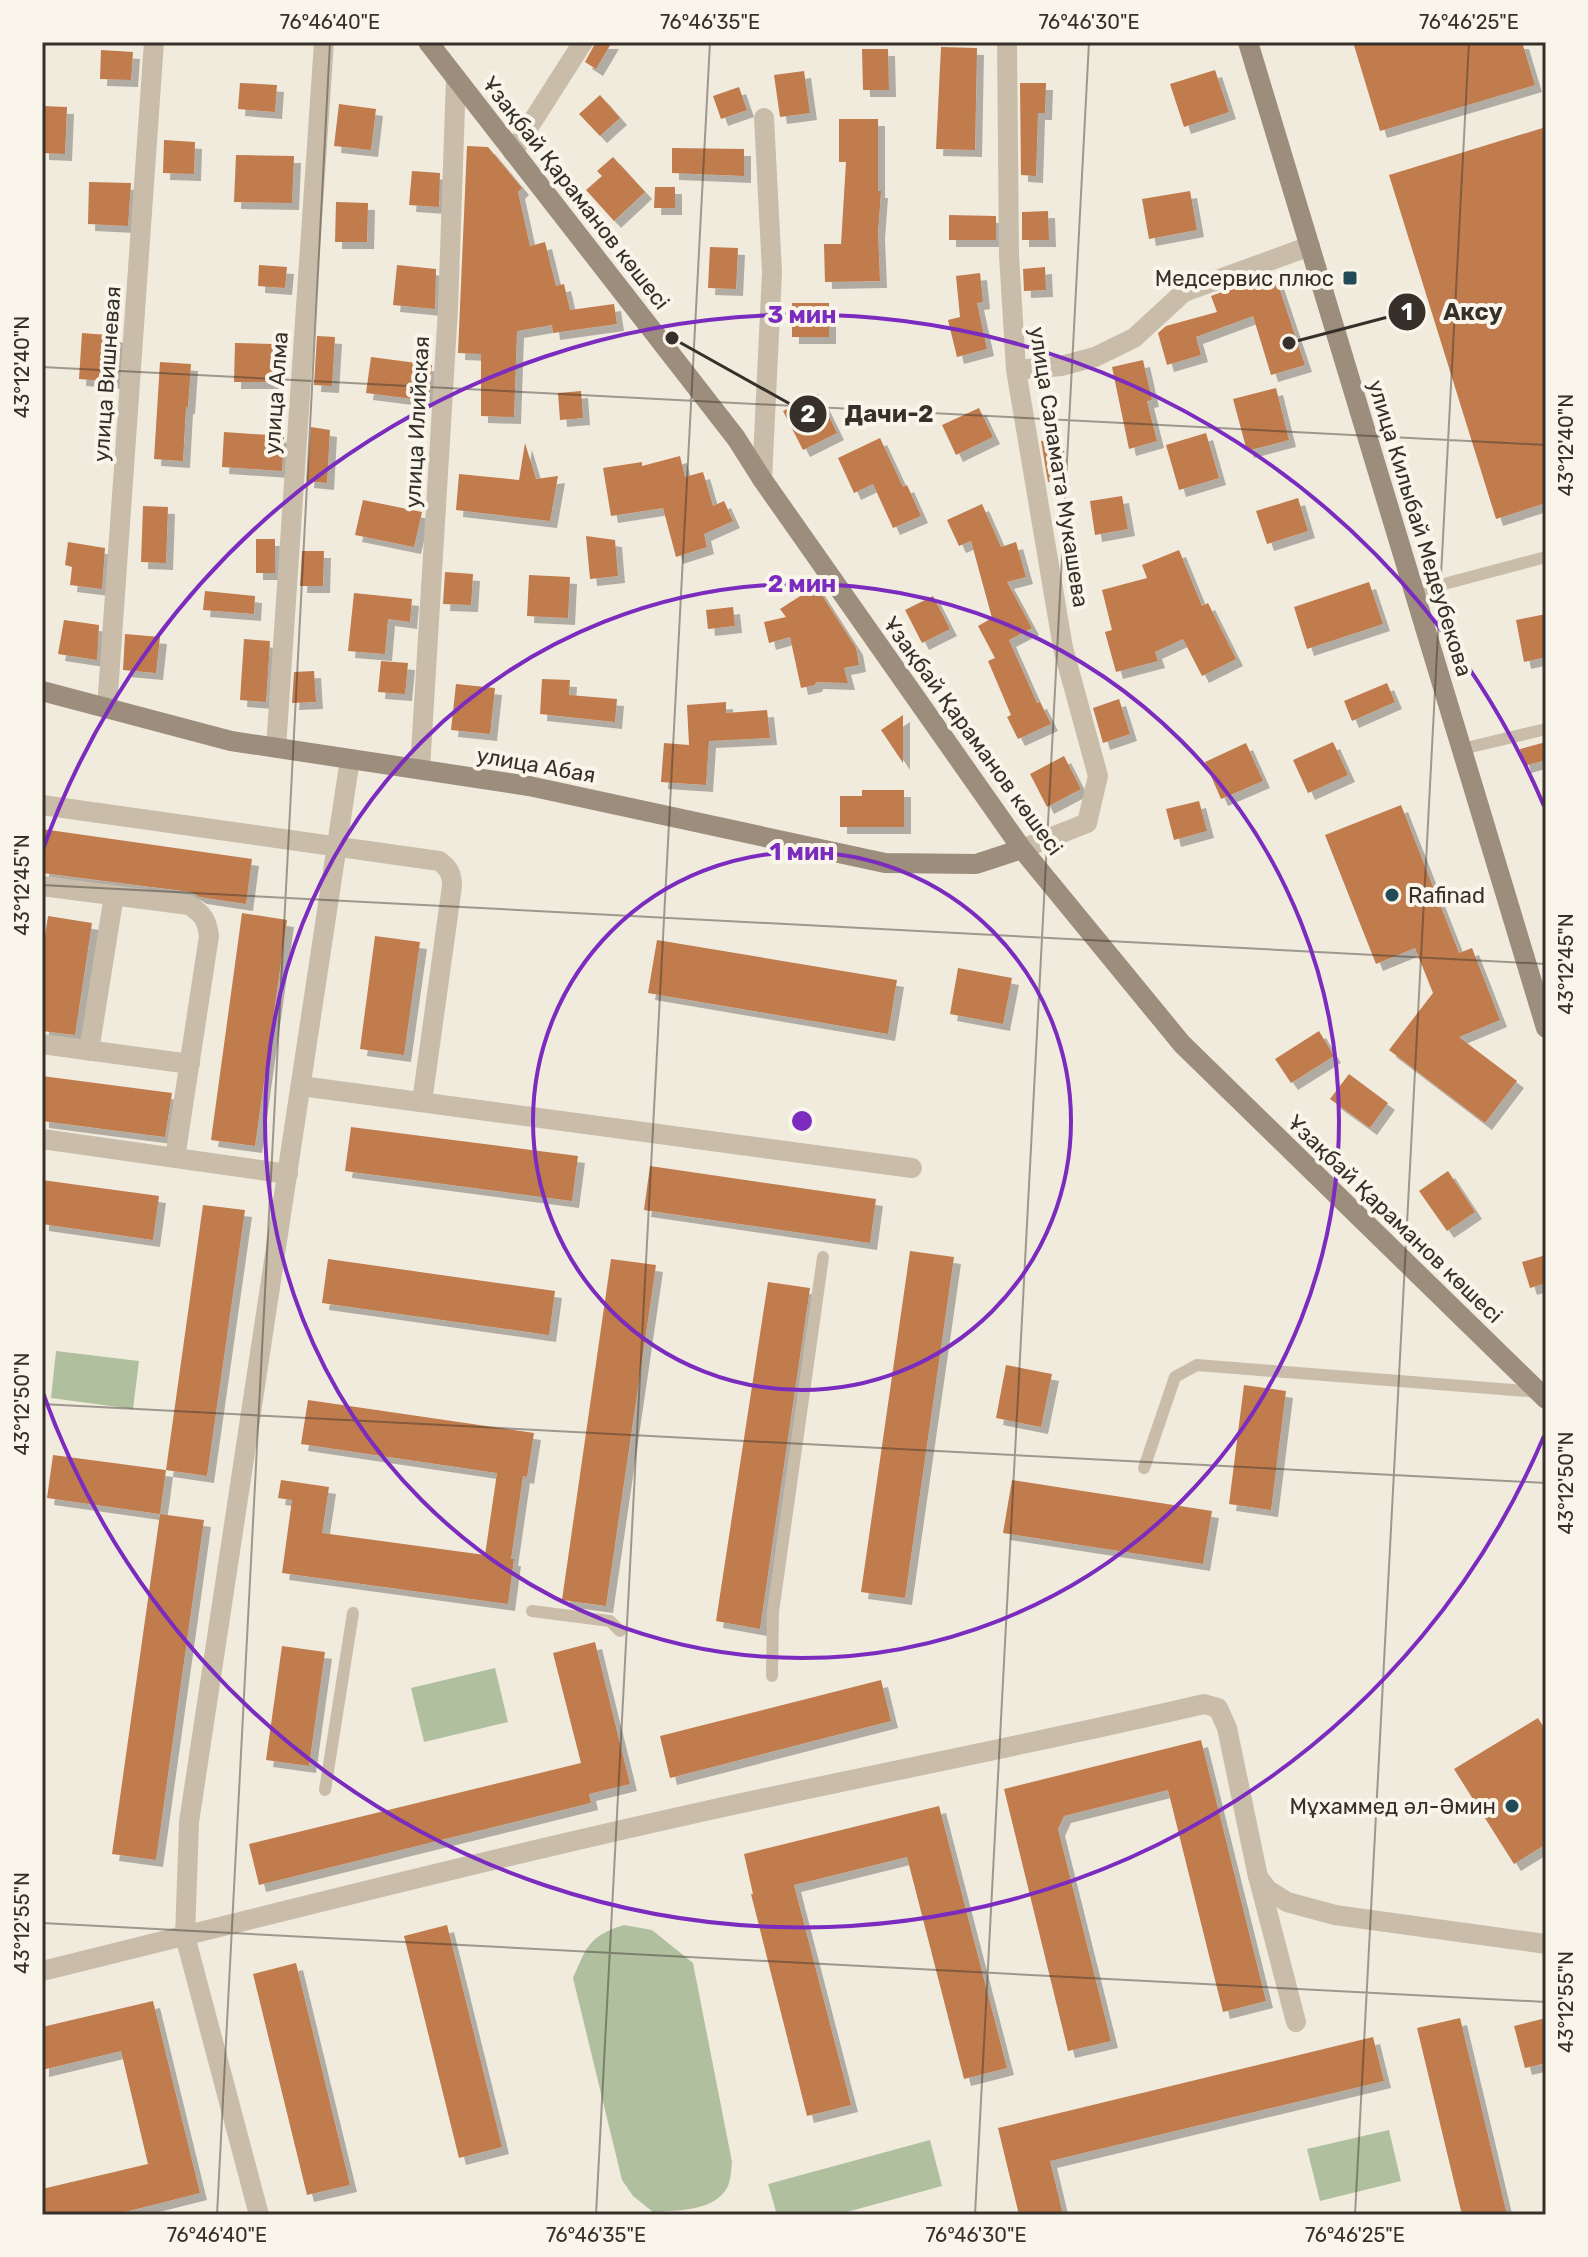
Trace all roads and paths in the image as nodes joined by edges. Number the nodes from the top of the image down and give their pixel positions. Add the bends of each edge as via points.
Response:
1 (154, 42) edge
2 (324, 42) edge
3 (428, 42) edge
4 (583, 42) edge
5 (1007, 42) edge
6 (1248, 42) edge
7 (456, 78) junction
8 (764, 118) dead end
9 (513, 152) junction
10 (1310, 246) junction
11 (1016, 370) junction
12 (762, 479) junction
13 (1546, 557) edge
14 (1414, 592) junction
15 (42, 691) edge
16 (107, 708) junction
17 (1546, 729) edge
18 (276, 748) junction
19 (1462, 749) junction
20 (350, 759) junction
21 (420, 769) junction
22 (42, 805) edge
23 (338, 847) junction
24 (1022, 849) junction
25 (42, 886) edge
26 (114, 895) junction
27 (1546, 1028) edge
28 (42, 1044) edge
29 (89, 1051) junction
30 (190, 1064) junction
31 (301, 1086) junction
32 (422, 1102) junction
33 (42, 1139) edge
34 (175, 1158) junction
35 (912, 1168) dead end
36 (288, 1174) junction
37 (823, 1257) dead end
38 (1542, 1395) edge
39 (1144, 1468) dead end
40 (532, 1611) dead end
41 (353, 1613) dead end
42 (620, 1631) dead end
43 (772, 1676) dead end
44 (325, 1790) dead end
45 (1258, 1877) junction
46 (185, 1936) junction
47 (1546, 1944) edge
48 (42, 1971) edge
49 (1296, 2022) dead end
50 (259, 2215) edge

1 - 16 street, улица Вишневая
2 - 18 street, улица Алма
3 - 7 street, Ұзақбай Қараманов көшесі
4 - 9 street
5 - 11 street, улица Саламата Мукашева
6 - 10 street, улица Килыбай Медеубекова
7 - 9 street, Ұзақбай Қараманов көшесі
7 - 21 street, улица Илийская via 448,309
8 - 12 street via 772,272
9 - 12 street, Ұзақбай Қараманов көшесі via 736,438
10 - 11 street via 1184,292 1134,338 1095,357
10 - 14 street, улица Килыбай Медеубекова
11 - 24 street, улица Саламата Мукашева via 1063,648 1098,776 1087,823
12 - 24 street, Ұзақбай Қараманов көшесі
13 - 14 lane
14 - 19 street, улица Килыбай Медеубекова
15 - 16 street, улица Абая
16 - 18 street, улица Абая
17 - 19 lane
18 - 20 street, улица Абая
19 - 27 street, улица Килыбай Медеубекова
20 - 21 street, улица Абая
20 - 23 street
21 - 24 street, улица Абая via 529,786 885,863 976,864
22 - 23 street
23 - 31 street
23 - 32 street via 439,861 452,875
24 - 38 street, Ұзақбай Қараманов көшесі via 1182,1044
25 - 26 street
26 - 29 street
26 - 30 street via 189,905 207,922
28 - 29 street
29 - 30 street
30 - 34 street
31 - 32 street
31 - 36 street
32 - 35 street
33 - 34 street
34 - 36 street
36 - 46 street via 189,1822
37 - 43 lane via 778,1569
38 - 39 lane via 1197,1365 1175,1377
40 - 42 lane via 610,1621
41 - 44 lane
45 - 46 street via 1227,1728 1218,1708 1204,1704 593,1837
45 - 47 street via 1287,1902 1335,1915
45 - 49 street
46 - 48 street
46 - 50 street

